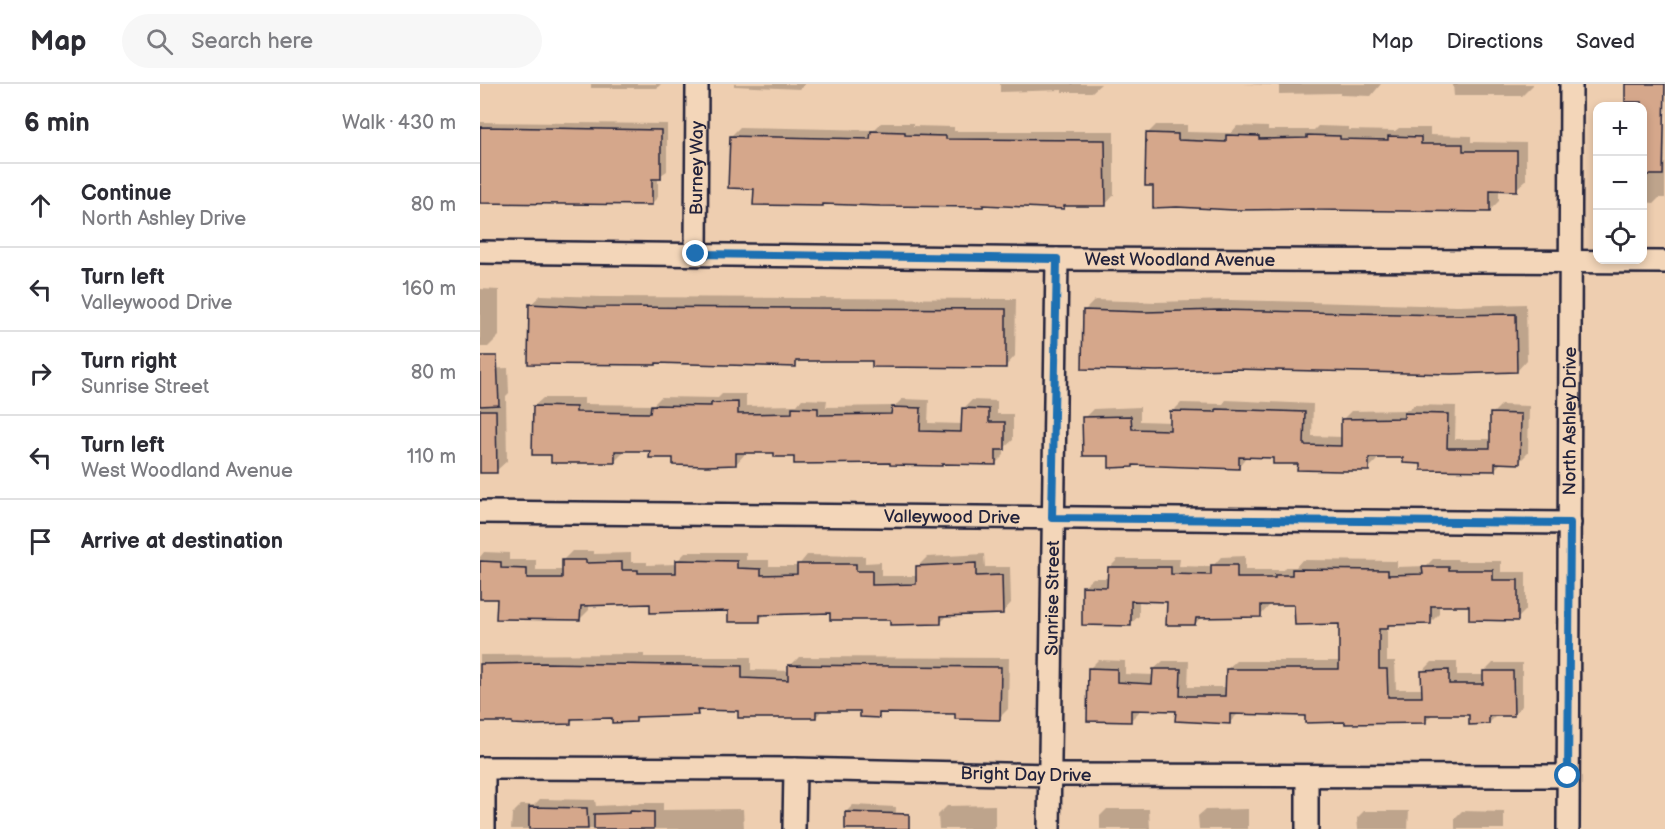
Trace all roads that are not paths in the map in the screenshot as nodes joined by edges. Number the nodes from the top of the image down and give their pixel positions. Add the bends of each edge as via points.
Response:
1 (697, 84) edge
2 (1571, 84) edge
3 (480, 252) edge
4 (696, 254) junction
5 (1057, 259) junction
6 (1571, 262) junction
7 (1665, 262) edge
8 (480, 512) edge
9 (1052, 518) junction
10 (1570, 523) junction
11 (482, 768) edge
12 (795, 769) junction
13 (1049, 775) junction
14 (1307, 776) junction
15 (1568, 776) junction
16 (484, 829) edge
17 (794, 829) edge
18 (1049, 829) edge
19 (1307, 829) edge
20 (1568, 829) edge

1 - 4 street, Burney Way
2 - 6 street, North Ashley Drive
3 - 4 street, West Woodland Avenue
4 - 5 street, West Woodland Avenue
5 - 6 street, West Woodland Avenue
5 - 9 street, Sunrise Street
6 - 7 street, West Woodland Avenue
6 - 10 street, North Ashley Drive
8 - 9 street, Valleywood Drive
9 - 10 street, Valleywood Drive
9 - 13 street, Sunrise Street
10 - 15 street, North Ashley Drive
11 - 12 street, Bright Day Drive
11 - 16 street
12 - 13 street, Bright Day Drive
12 - 17 street
13 - 14 street, Bright Day Drive
13 - 18 street, Sunrise Street
14 - 15 street, Bright Day Drive
14 - 19 street
15 - 20 street, North Ashley Drive

